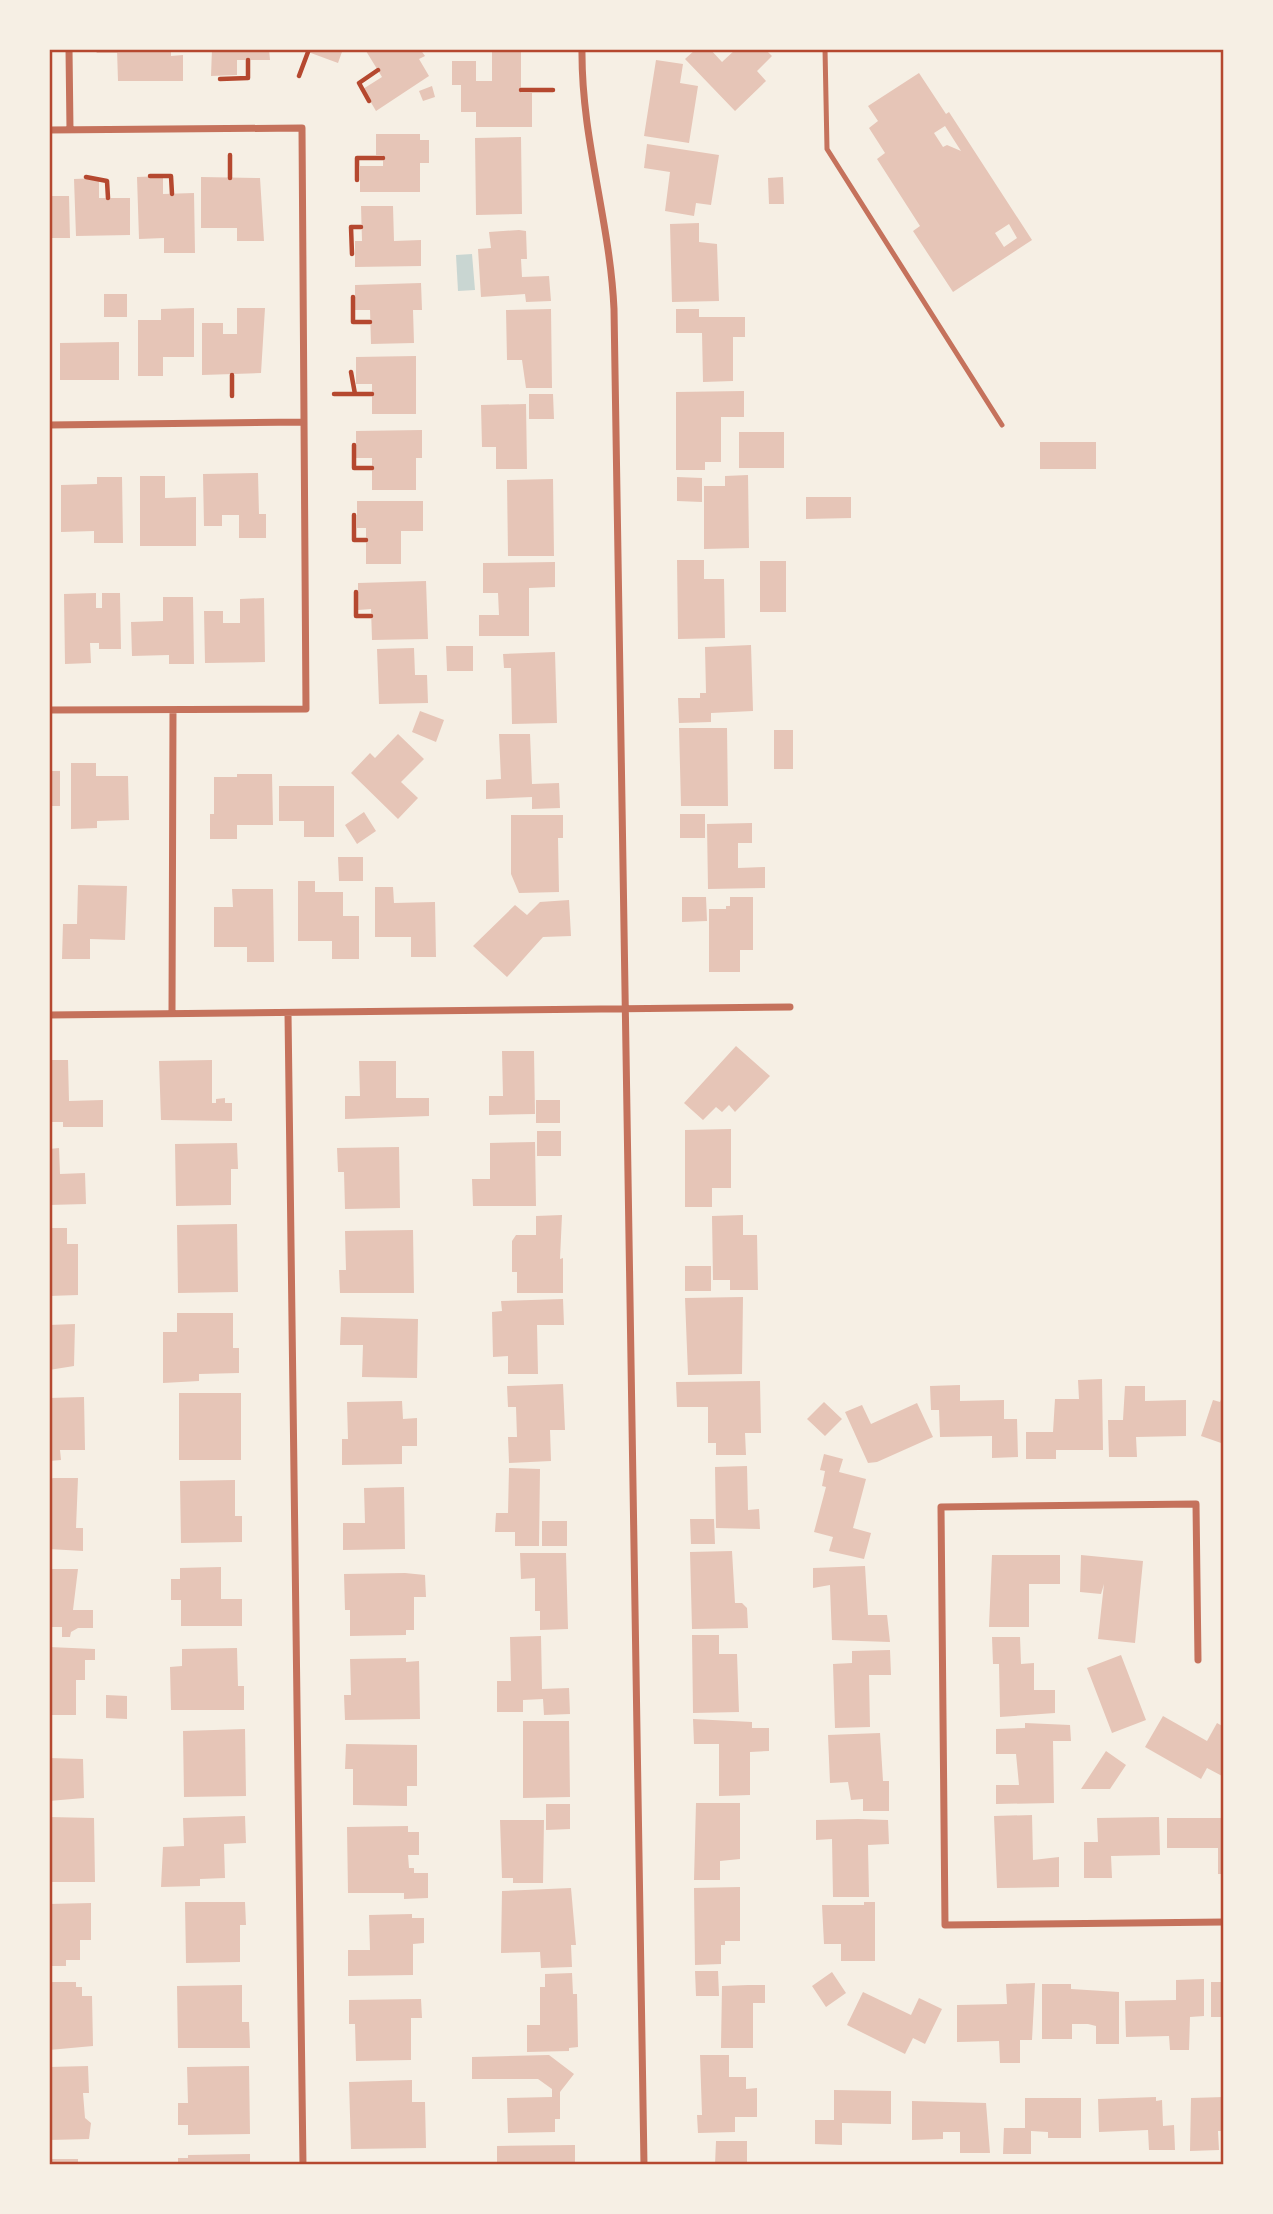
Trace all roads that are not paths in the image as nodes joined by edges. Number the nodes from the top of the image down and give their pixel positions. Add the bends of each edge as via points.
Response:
1 (69, 49) edge
2 (582, 49) edge
3 (825, 49) edge
4 (49, 130) edge
5 (70, 130) junction
6 (304, 422) junction
7 (49, 425) edge
8 (1002, 425) dead end
9 (49, 710) edge
10 (173, 710) junction
11 (790, 1007) dead end
12 (624, 1008) junction
13 (172, 1013) junction
14 (288, 1013) junction
15 (49, 1015) edge
16 (1198, 1660) dead end
17 (1224, 1922) edge
18 (303, 2165) edge
19 (644, 2165) edge

1 - 5 street
2 - 12 street via 589,143 610,247 614,309
3 - 8 lane via 827,149
4 - 5 street
5 - 6 street via 302,128
6 - 7 street
6 - 10 street via 306,709
9 - 10 street
10 - 13 street
11 - 12 street
12 - 14 street
12 - 19 street
13 - 14 street
13 - 15 street
14 - 18 street
16 - 17 street via 1196,1504 941,1507 945,1925

